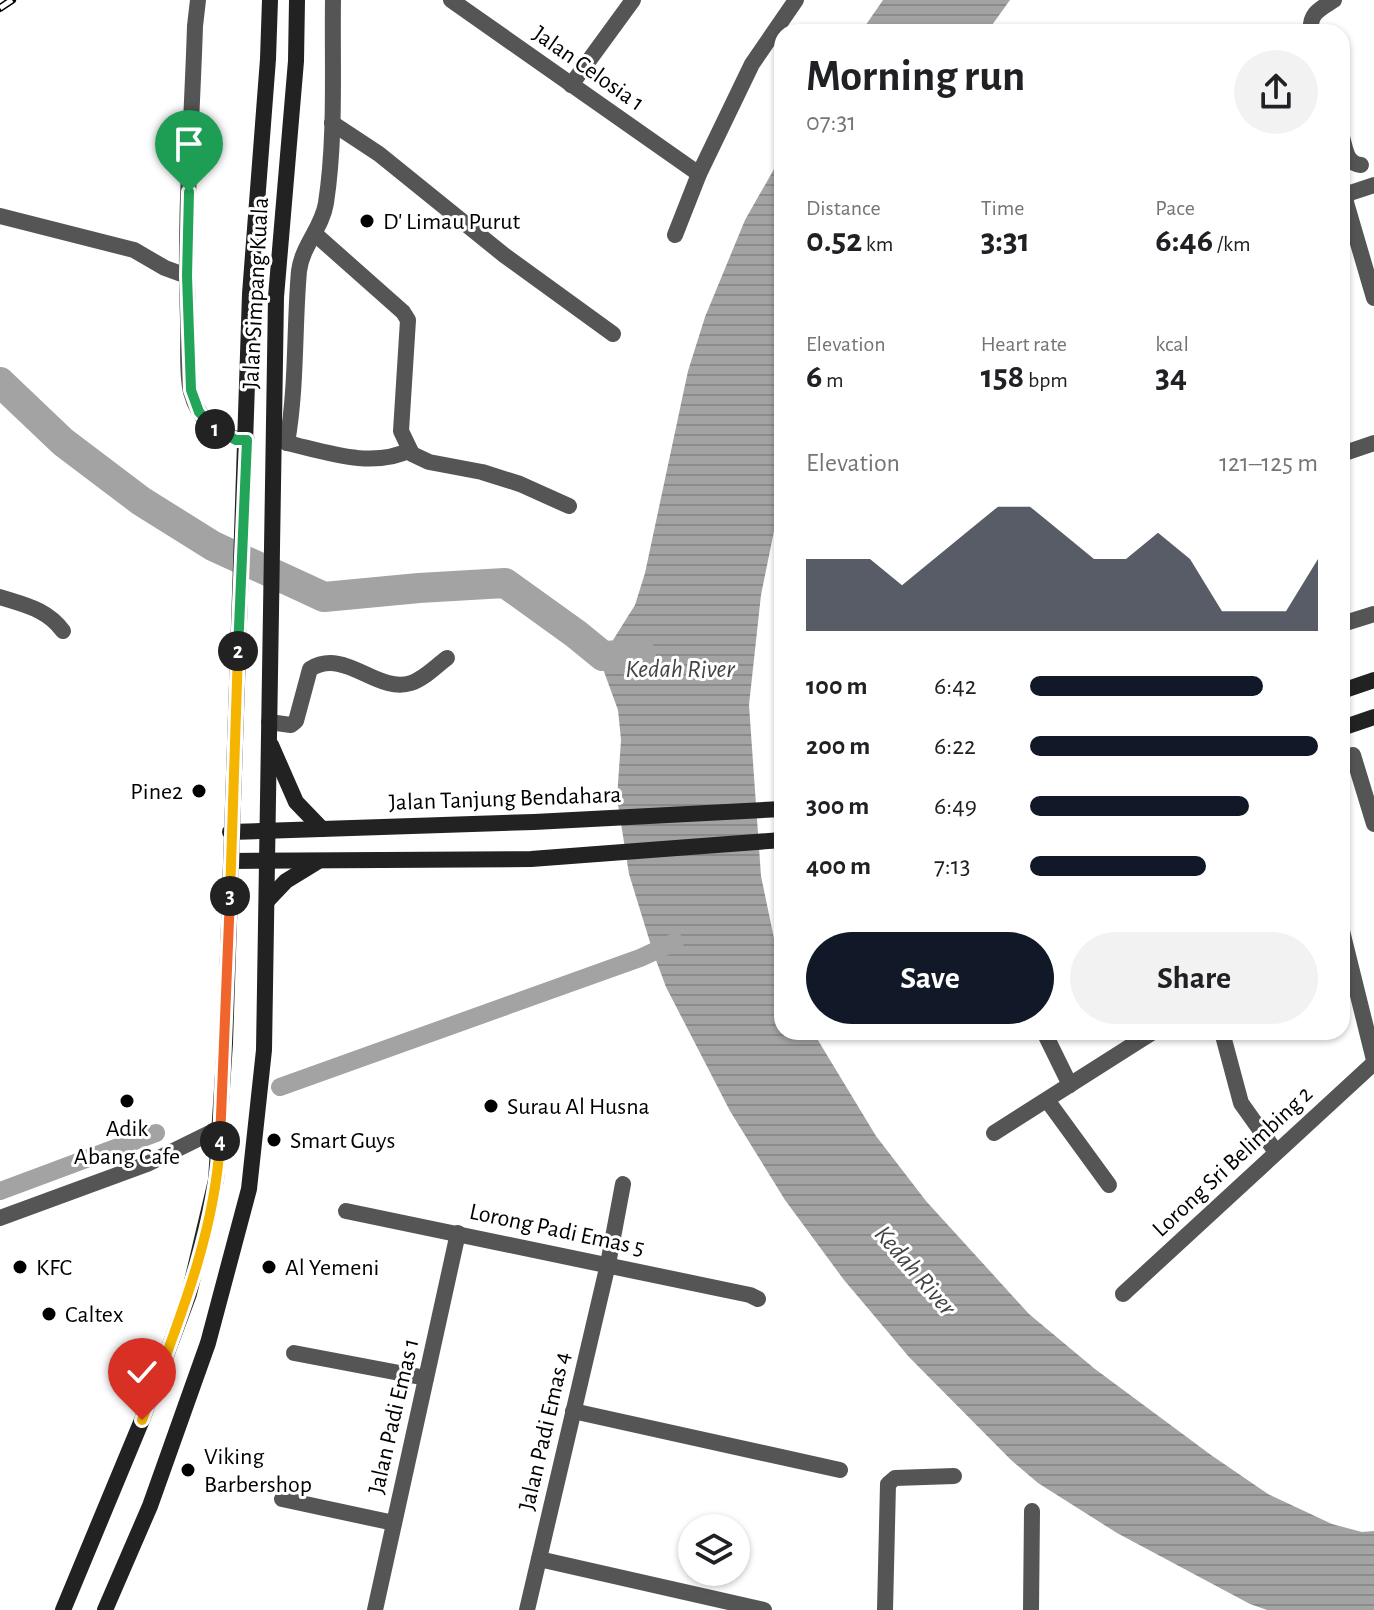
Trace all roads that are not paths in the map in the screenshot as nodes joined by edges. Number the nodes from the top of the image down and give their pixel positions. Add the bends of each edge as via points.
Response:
1 (198, 0) edge
2 (270, 0) edge
3 (297, 0) edge
4 (333, 0) edge
5 (633, 0) edge
6 (796, 0) edge
7 (1334, 0) edge
8 (458, 2) edge
9 (780, 24) edge
10 (1311, 24) edge
11 (774, 32) edge
12 (571, 85) junction
13 (332, 123) junction
14 (1350, 161) edge
15 (1361, 165) dead end
16 (699, 174) junction
17 (1374, 185) edge
18 (1350, 193) edge
19 (0, 216) edge
20 (1350, 216) edge
21 (315, 234) junction
22 (675, 235) dead end
23 (187, 276) junction
24 (1374, 298) edge
25 (613, 334) dead end
26 (247, 440) junction
27 (1374, 443) edge
28 (280, 447) junction
29 (410, 450) junction
30 (1350, 451) edge
31 (569, 506) dead end
32 (0, 597) edge
33 (1374, 614) edge
34 (1350, 622) edge
35 (63, 631) dead end
36 (447, 658) dead end
37 (1374, 680) edge
38 (1350, 688) edge
39 (1374, 717) edge
40 (269, 722) junction
41 (1350, 724) edge
42 (269, 740) junction
43 (1353, 755) dead end
44 (774, 809) edge
45 (1374, 824) edge
46 (322, 829) junction
47 (268, 830) junction
48 (230, 832) junction
49 (774, 841) edge
50 (322, 859) junction
51 (267, 860) junction
52 (231, 861) junction
53 (267, 901) junction
54 (1350, 964) edge
55 (1048, 1040) edge
56 (1140, 1040) edge
57 (1224, 1040) edge
58 (1374, 1062) edge
59 (1070, 1085) junction
60 (1047, 1100) junction
61 (220, 1128) junction
62 (994, 1133) dead end
63 (1276, 1152) junction
64 (623, 1184) dead end
65 (1109, 1185) dead end
66 (346, 1211) dead end
67 (0, 1218) edge
68 (458, 1233) junction
69 (608, 1264) junction
70 (1123, 1294) dead end
71 (758, 1299) dead end
72 (294, 1353) dead end
73 (426, 1378) junction
74 (573, 1411) junction
75 (840, 1470) dead end
76 (954, 1476) dead end
77 (282, 1499) dead end
78 (1032, 1511) dead end
79 (394, 1523) junction
80 (539, 1559) junction
81 (63, 1610) edge
82 (105, 1610) edge
83 (375, 1610) edge
84 (527, 1610) edge
85 (764, 1610) edge
86 (885, 1610) edge
87 (1031, 1610) edge

1 - 23 street
2 - 26 main road, Jalan Simpang Kuala via 250,294
3 - 28 main road, Jalan Simpang Kuala via 276,297
4 - 13 street
5 - 12 street
6 - 9 street
7 - 10 street via 1314,14
8 - 12 street, Jalan Celosia 1
11 - 16 street via 752,64
12 - 16 street, Jalan Celosia 1
13 - 21 street via 327,199
13 - 25 street
14 - 15 street
16 - 22 street
17 - 18 street
19 - 23 street via 134,250
20 - 24 street
21 - 28 street via 299,270 292,416
21 - 29 street via 408,320 401,431
23 - 26 street via 191,390 199,412 228,437
26 - 48 main road, Jalan Simpang Kuala
27 - 30 street
28 - 29 street via 366,459
28 - 40 main road, Jalan Simpang Kuala via 271,538
29 - 31 street via 429,462 482,472
32 - 35 street via 45,612
33 - 34 street
36 - 40 street via 406,684 345,666 318,664 310,669 296,721
37 - 38 main road
39 - 41 main road
40 - 42 main road, Jalan Simpang Kuala
42 - 46 main road via 296,802
42 - 47 main road, Jalan Simpang Kuala
43 - 45 street
44 - 46 main road, Jalan Tanjung Bendahara
46 - 47 main road, Jalan Tanjung Bendahara
47 - 48 main road, Jalan Tanjung Bendahara
47 - 51 main road, Jalan Simpang Kuala
48 - 52 main road, Jalan Simpang Kuala
49 - 50 main road via 531,859
50 - 51 main road
50 - 53 main road via 286,881
51 - 52 main road
51 - 53 main road, Jalan Simpang Kuala
52 - 61 main road, Jalan Simpang Kuala
53 - 82 main road, Jalan Simpang Kuala via 264,1050 249,1189 208,1343 150,1506
54 - 58 street
55 - 59 street
56 - 59 street
57 - 63 street via 1241,1103
58 - 63 street, Lorong Sri Belimbing 2
59 - 60 street
60 - 62 street
60 - 65 street
61 - 67 street via 147,1164
61 - 81 main road, Jalan Simpang Kuala via 211,1206 189,1294
63 - 70 street, Lorong Sri Belimbing 2
64 - 69 street, Jalan Padi Emas 4
66 - 68 street, Lorong Padi Emas 5
68 - 69 street, Lorong Padi Emas 5
68 - 73 street, Jalan Padi Emas 1
69 - 71 street, Lorong Padi Emas 5
69 - 74 street, Jalan Padi Emas 4
72 - 73 street
73 - 79 street, Jalan Padi Emas 1
74 - 75 street
74 - 80 street, Jalan Padi Emas 4
76 - 86 street via 895,1478 888,1484
77 - 79 street
78 - 87 street
79 - 83 street, Jalan Padi Emas 1
80 - 84 street, Jalan Padi Emas 4
80 - 85 street

